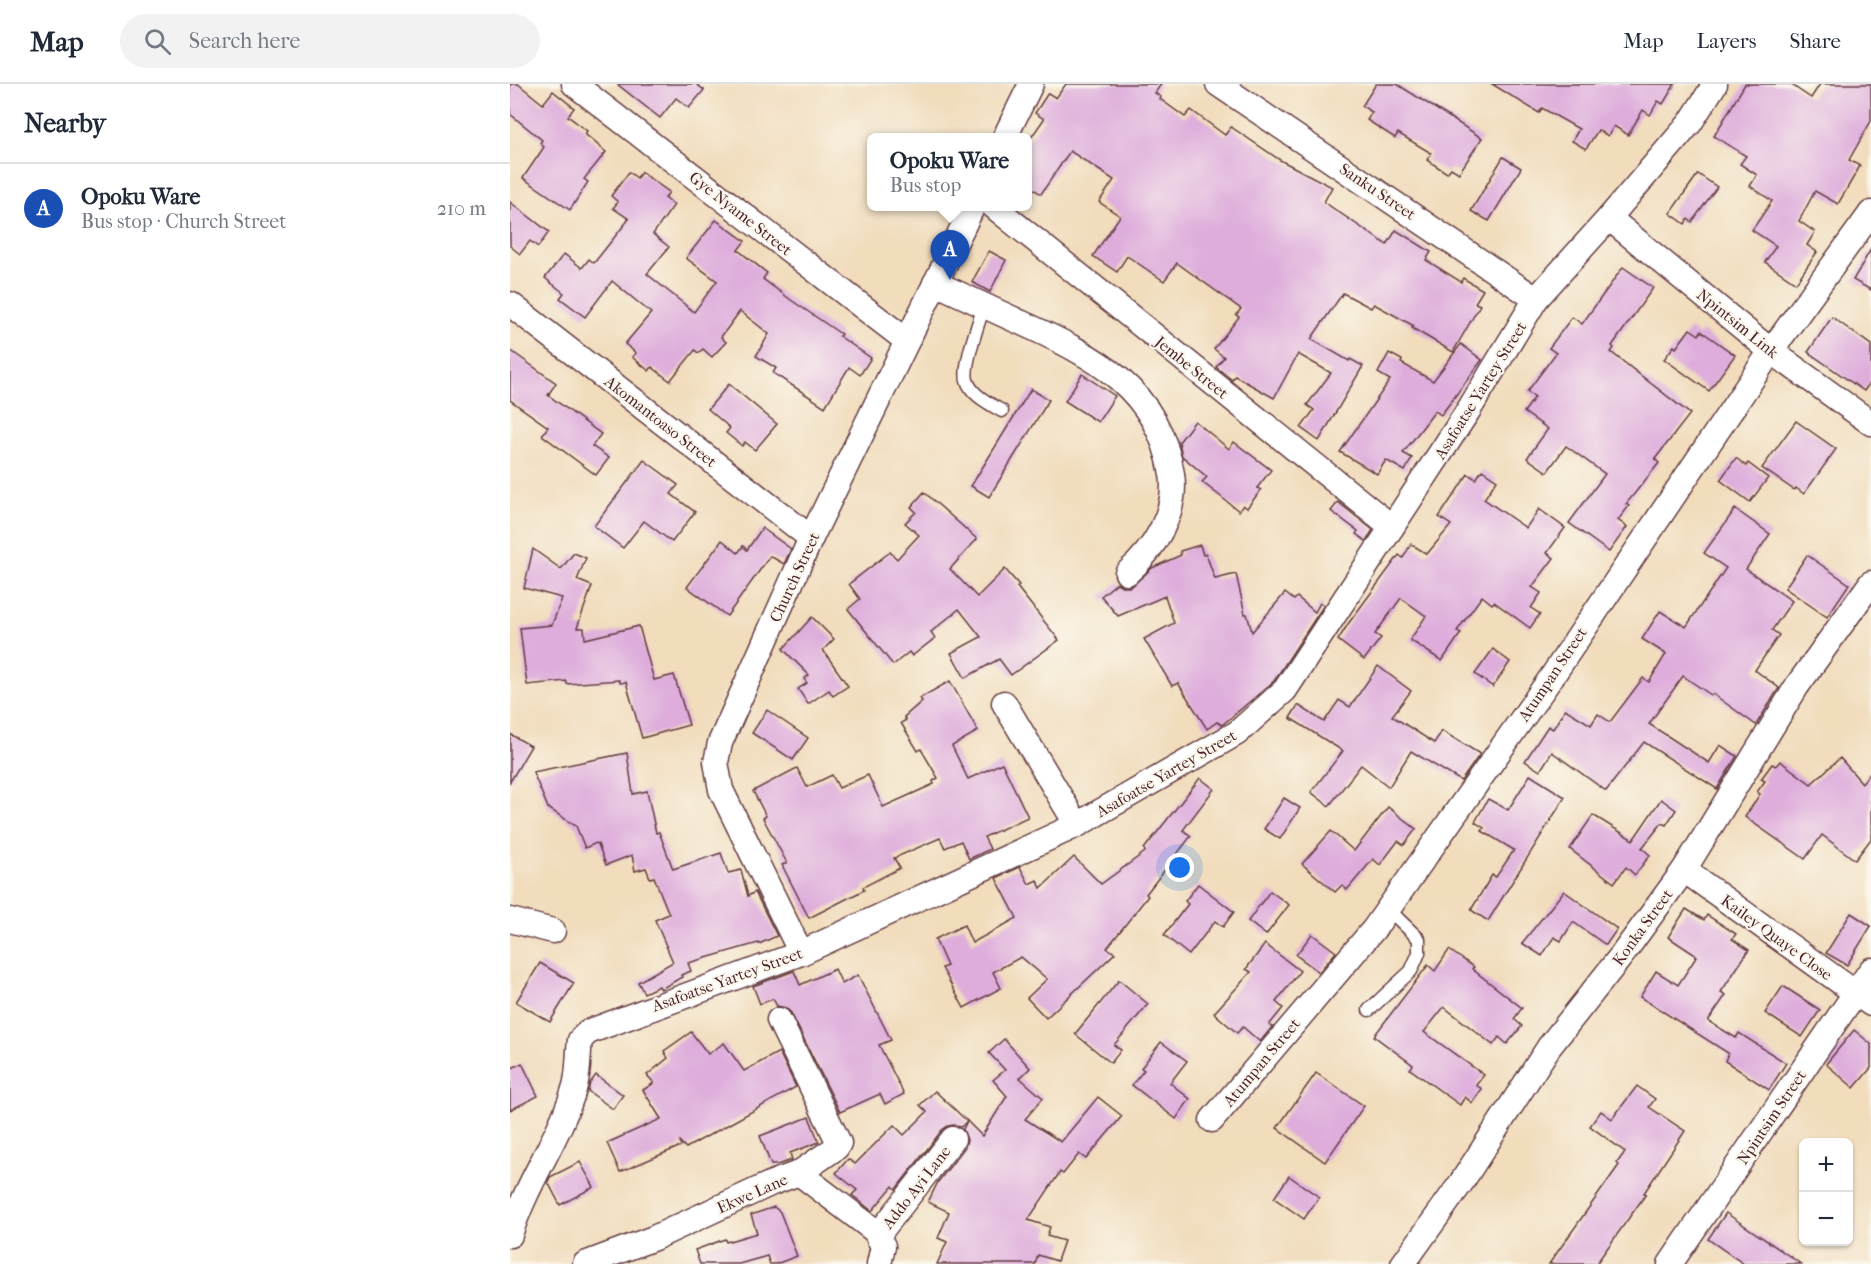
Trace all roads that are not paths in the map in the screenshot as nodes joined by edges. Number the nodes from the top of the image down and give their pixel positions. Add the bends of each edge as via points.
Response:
1 (574, 84) edge
2 (1031, 84) edge
3 (1218, 84) edge
4 (1715, 84) edge
5 (1007, 133) edge
6 (970, 211) edge
7 (998, 211) edge
8 (1871, 213) edge
9 (1609, 218) junction
10 (935, 283) junction
11 (1536, 299) junction
12 (510, 304) edge
13 (984, 306) junction
14 (907, 341) junction
15 (1771, 351) junction
16 (1002, 411) dead end
17 (1871, 423) edge
18 (1392, 527) junction
19 (811, 538) junction
20 (1127, 573) dead end
21 (1871, 583) edge
22 (1004, 703) dead end
23 (1077, 825) junction
24 (1684, 870) junction
25 (1388, 909) junction
26 (510, 920) edge
27 (553, 931) dead end
28 (801, 952) junction
29 (1871, 970) edge
30 (1863, 998) edge
31 (1369, 1010) dead end
32 (779, 1020) dead end
33 (1212, 1120) dead end
34 (953, 1139) dead end
35 (799, 1173) junction
36 (510, 1234) edge
37 (878, 1235) junction
38 (585, 1264) edge
39 (879, 1264) edge
40 (1403, 1264) edge
41 (1670, 1264) edge

1 - 14 street, Gye Nyame Street
2 - 5 street
3 - 11 street, Sanku Street
4 - 9 street, Asafoatse Yartey Street via 1690,123
6 - 10 street, Church Street
7 - 18 street, Jembe Street
8 - 15 street, Atumpan Street
9 - 11 street, Asafoatse Yartey Street
9 - 15 street, Npintsim Link
10 - 13 street
10 - 14 street, Church Street
11 - 18 street, Asafoatse Yartey Street
12 - 19 street, Akomantoaso Street
13 - 16 lane via 966,367 967,380 973,391
13 - 20 street via 1081,351 1115,374 1158,425 1173,482 1170,506 1155,542
14 - 19 street, Church Street
15 - 17 street, Npintsim Link
15 - 25 street, Atumpan Street via 1553,675
18 - 23 street, Asafoatse Yartey Street via 1285,690 1237,733
19 - 28 street, Church Street via 731,715 716,762 721,790
21 - 24 street, Konka Street via 1797,686
22 - 23 street
23 - 28 street, Asafoatse Yartey Street
24 - 30 street, Kailey Quaye Close
24 - 40 street, Konka Street via 1549,1047
25 - 31 lane via 1419,939 1419,953 1411,971
25 - 33 street, Atumpan Street
26 - 27 street
28 - 36 street, Asafoatse Yartey Street via 599,1027 582,1037 574,1087
29 - 30 street, Npintsim Street
30 - 41 street, Npintsim Street
32 - 35 street via 839,1143
34 - 37 street, Addo Ayi Lane
35 - 37 street, Ekwe Lane
35 - 38 street, Ekwe Lane via 654,1238
37 - 39 street via 883,1246

